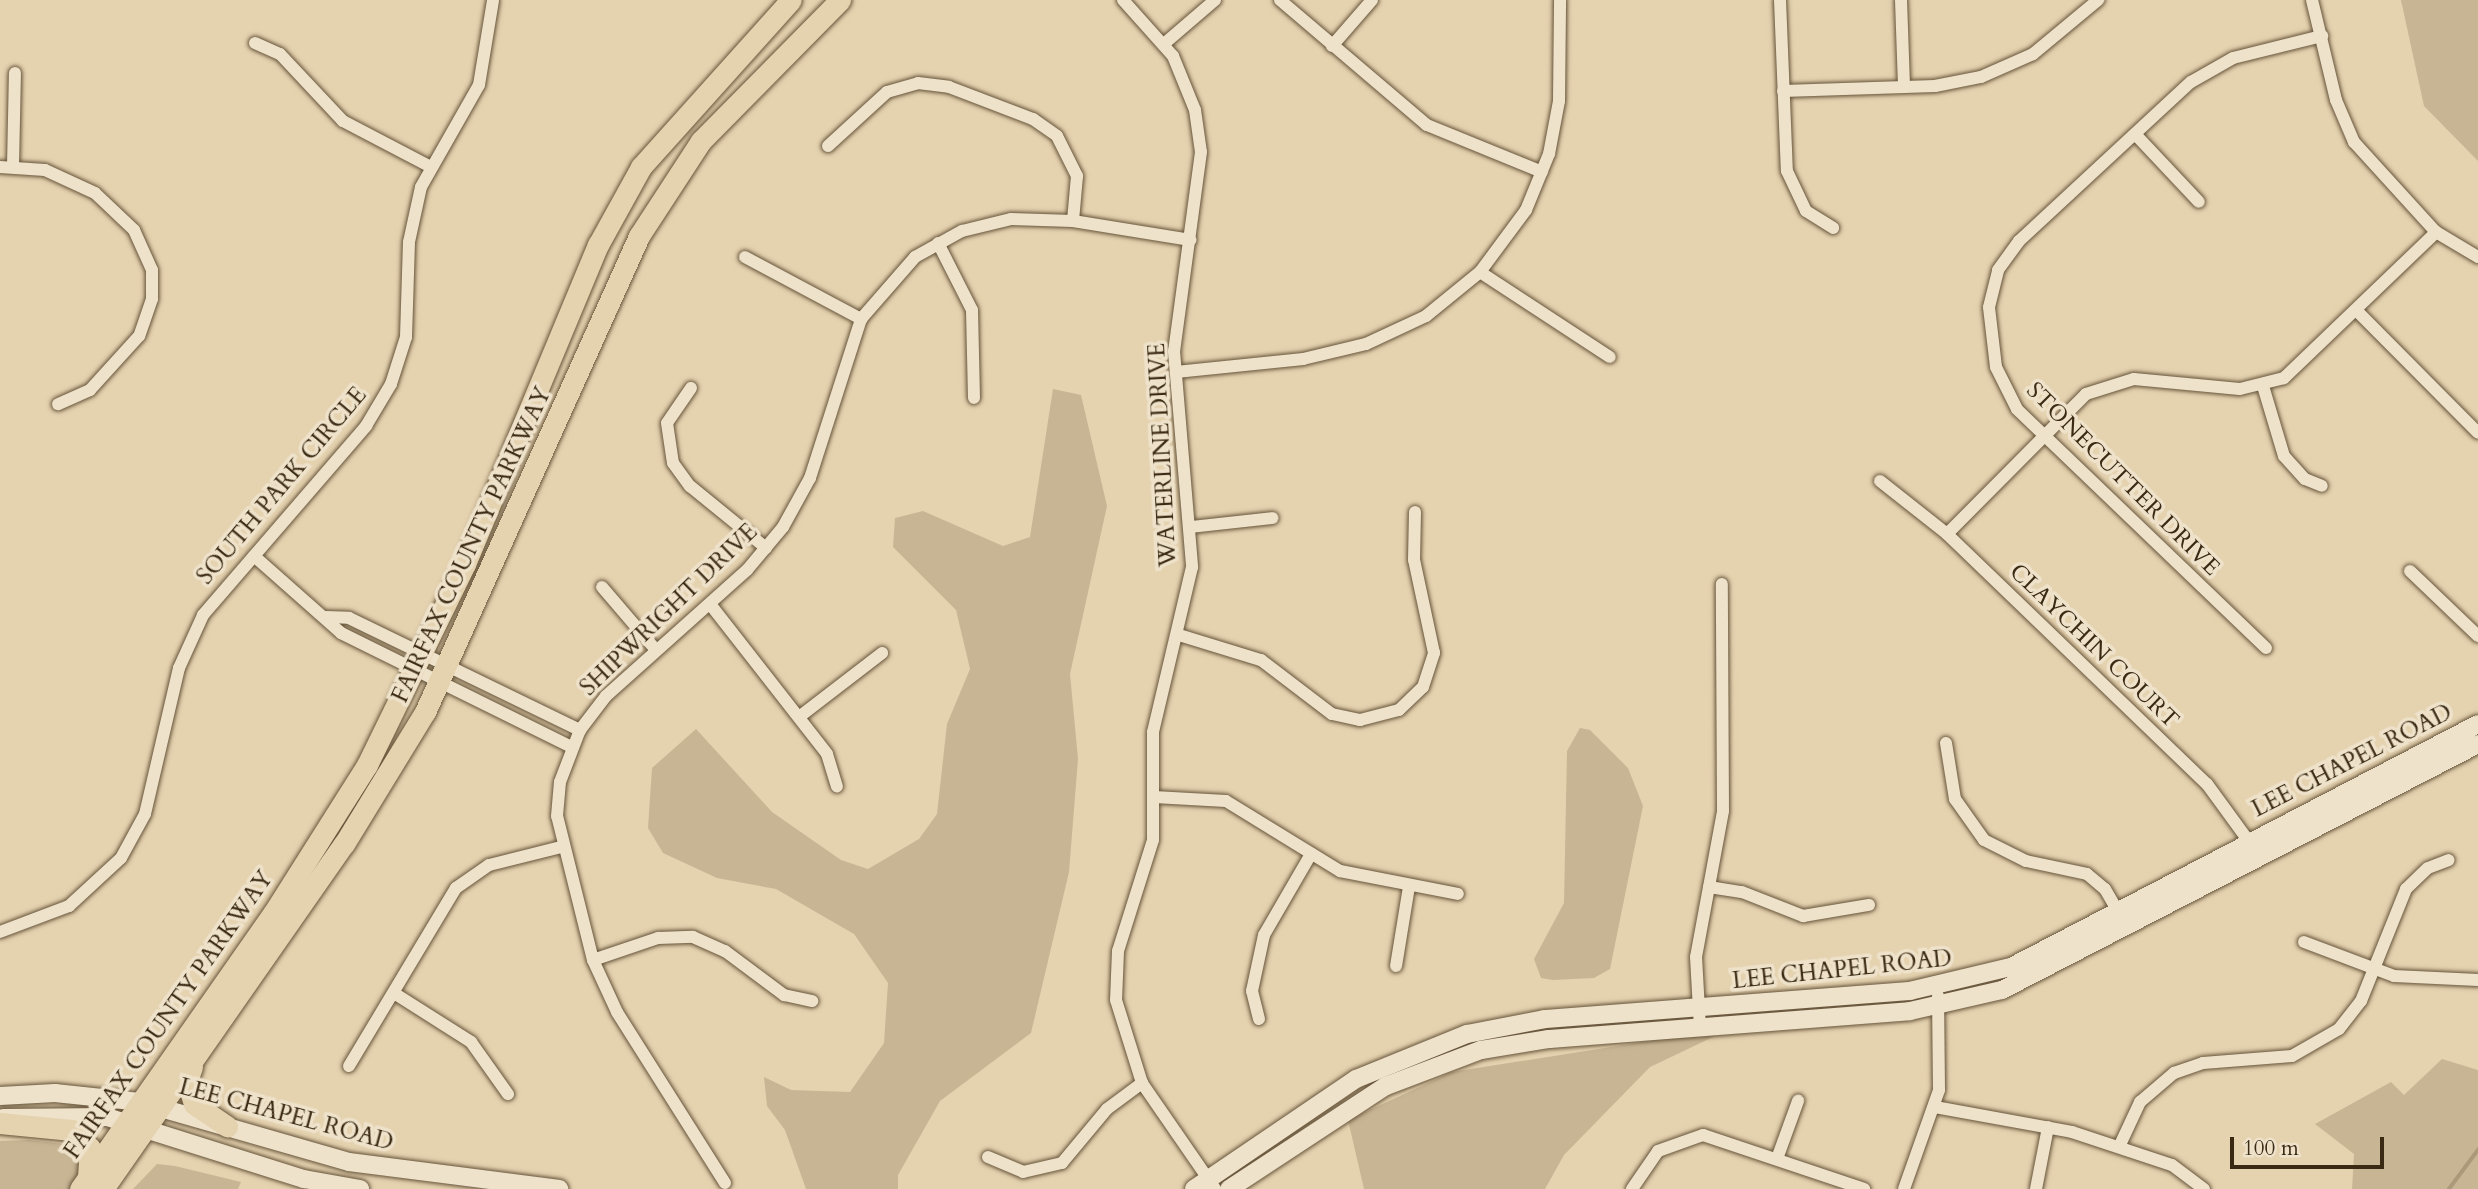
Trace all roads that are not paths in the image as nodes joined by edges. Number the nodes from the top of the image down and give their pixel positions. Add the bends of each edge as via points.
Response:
1 (493, 0) edge
2 (791, 0) edge
3 (840, 0) edge
4 (1123, 0) edge
5 (1215, 0) edge
6 (1280, 0) edge
7 (1372, 0) edge
8 (1560, 0) edge
9 (1780, 0) edge
10 (1901, 0) edge
11 (2098, 0) edge
12 (2312, 0) edge
13 (2322, 36) junction
14 (256, 43) dead end
15 (1165, 43) junction
16 (1332, 46) junction
17 (15, 73) dead end
18 (1904, 87) junction
19 (1783, 92) junction
20 (2135, 134) junction
21 (828, 146) dead end
22 (429, 166) junction
23 (6, 167) edge
24 (1542, 172) junction
25 (2199, 202) dead end
26 (1073, 221) junction
27 (1833, 228) dead end
28 (2436, 232) junction
29 (1189, 240) junction
30 (938, 243) junction
31 (745, 257) dead end
32 (2478, 257) edge
33 (1480, 272) junction
34 (2358, 312) junction
35 (861, 319) junction
36 (1610, 357) dead end
37 (1176, 372) junction
38 (2263, 386) junction
39 (691, 388) dead end
40 (974, 398) dead end
41 (58, 404) dead end
42 (2478, 433) edge
43 (2042, 434) junction
44 (1880, 481) dead end
45 (2322, 486) dead end
46 (1415, 512) dead end
47 (1273, 518) dead end
48 (1191, 527) junction
49 (1947, 534) junction
50 (766, 548) junction
51 (254, 556) junction
52 (2410, 571) dead end
53 (1722, 584) dead end
54 (602, 587) dead end
55 (710, 604) junction
56 (326, 617) junction
57 (1179, 635) junction
58 (2478, 636) edge
59 (2266, 648) dead end
60 (656, 650) junction
61 (882, 653) dead end
62 (419, 663) junction
63 (444, 674) junction
64 (799, 717) junction
65 (2478, 724) edge
66 (580, 730) junction
67 (1946, 743) dead end
68 (2478, 744) edge
69 (572, 747) junction
70 (837, 786) dead end
71 (1154, 797) junction
72 (2250, 842) junction
73 (561, 847) junction
74 (1311, 854) junction
75 (2260, 860) junction
76 (2449, 860) dead end
77 (1409, 887) junction
78 (1709, 887) junction
79 (1458, 894) dead end
80 (1869, 905) dead end
81 (2119, 913) junction
82 (2127, 930) junction
83 (0, 933) edge
84 (2304, 942) dead end
85 (593, 960) junction
86 (1396, 966) dead end
87 (2374, 969) junction
88 (2478, 980) edge
89 (1937, 987) junction
90 (397, 995) junction
91 (812, 1001) dead end
92 (1939, 1007) junction
93 (1699, 1009) junction
94 (1259, 1019) dead end
95 (1700, 1028) junction
96 (197, 1056) junction
97 (349, 1066) dead end
98 (1142, 1083) junction
99 (508, 1094) dead end
100 (0, 1096) edge
101 (1798, 1101) dead end
102 (150, 1104) junction
103 (1935, 1107) junction
104 (0, 1120) edge
105 (137, 1124) junction
106 (227, 1126) junction
107 (2048, 1127) junction
108 (2119, 1147) junction
109 (1778, 1156) junction
110 (988, 1157) dead end
111 (725, 1183) dead end
112 (90, 1186) edge
113 (1206, 1186) edge
114 (336, 1187) edge
115 (360, 1189) edge
116 (559, 1189) edge
117 (1229, 1189) edge
118 (1632, 1189) edge
119 (1864, 1189) edge
120 (1904, 1189) edge
121 (2036, 1189) edge
122 (2204, 1189) edge

1 - 22 street, SOUTH PARK CIRCLE via 479,85
2 - 62 highway, FAIRFAX COUNTY PARKWAY via 668,130 618,205
3 - 63 highway, FAIRFAX COUNTY PARKWAY via 709,132 639,236
4 - 15 street, WATERLINE DRIVE
5 - 15 street
6 - 16 street
7 - 16 street
8 - 24 street via 1559,100
9 - 19 street
10 - 18 street
11 - 18 street via 2048,44 2000,71 1964,82
12 - 13 street
13 - 20 street, STONECUTTER DRIVE via 2218,65
13 - 28 street via 2336,100 2354,142
14 - 22 street via 280,54 343,121
15 - 29 street, WATERLINE DRIVE via 1188,88 1199,134
16 - 24 street via 1427,125
17 - 23 street
18 - 19 street
19 - 27 street via 1791,183 1806,211
20 - 25 street
20 - 43 street, STONECUTTER DRIVE via 2019,241 1994,282 1989,319 2000,379
21 - 26 street via 887,92 918,83 949,87 1033,119 1057,136 1077,176
22 - 51 street, SOUTH PARK CIRCLE via 409,242 406,337 391,384 366,426
23 - 41 street via 56,173 95,193 134,230 152,270 152,299 139,336 90,390
24 - 33 street via 1510,236
26 - 29 street, SHIPWRIGHT DRIVE
26 - 30 street, SHIPWRIGHT DRIVE via 997,221
28 - 32 street
28 - 34 street
29 - 37 street, WATERLINE DRIVE
30 - 35 street, SHIPWRIGHT DRIVE via 900,270
30 - 40 street via 972,310
31 - 35 street
33 - 36 street
33 - 37 street via 1426,316 1366,344 1303,359
34 - 38 street via 2302,367
34 - 42 street
35 - 50 street, SHIPWRIGHT DRIVE via 810,478
37 - 48 street, WATERLINE DRIVE
38 - 43 street via 2123,380 2086,394
38 - 45 street via 2284,456 2305,479
39 - 50 street via 667,423 673,463 690,486
43 - 49 street
43 - 59 street, STONECUTTER DRIVE
44 - 49 street, CLAYCHIN COURT
46 - 57 street via 1414,560 1434,653 1423,687 1399,710 1376,719 1344,718 1261,660
47 - 48 street
48 - 57 street, WATERLINE DRIVE via 1191,579
49 - 72 street, CLAYCHIN COURT via 2207,783
50 - 55 street, SHIPWRIGHT DRIVE
51 - 56 street
51 - 83 street, SOUTH PARK CIRCLE via 219,592 189,642 151,796 121,858 69,906
52 - 58 street
53 - 78 street via 1723,811
54 - 60 street
55 - 60 street, SHIPWRIGHT DRIVE
55 - 64 street
56 - 62 street via 341,633
56 - 62 street via 349,618
57 - 71 street, WATERLINE DRIVE via 1153,732
60 - 66 street, SHIPWRIGHT DRIVE via 606,696
61 - 64 street
62 - 63 street
62 - 63 street
62 - 102 highway, FAIRFAX COUNTY PARKWAY via 302,871
63 - 66 street
63 - 69 street
63 - 96 highway, FAIRFAX COUNTY PARKWAY via 344,844
64 - 70 street via 831,761
65 - 72 main road, LEE CHAPEL ROAD
66 - 69 street, SHIPWRIGHT DRIVE
67 - 81 street via 1955,799 1984,840 2026,861 2087,874
68 - 75 main road, LEE CHAPEL ROAD
69 - 73 street, SHIPWRIGHT DRIVE via 557,801
71 - 74 street via 1226,801
71 - 98 street, WATERLINE DRIVE via 1150,856 1124,928 1116,975 1120,1027
72 - 75 street, CLAYCHIN COURT
72 - 81 main road, LEE CHAPEL ROAD
73 - 85 street, SHIPWRIGHT DRIVE
73 - 90 street via 489,865 463,880
74 - 77 street via 1350,875
74 - 94 street via 1264,935 1252,991
75 - 82 main road, LEE CHAPEL ROAD
76 - 87 street via 2428,868 2406,889
77 - 79 street
77 - 86 street
78 - 80 street via 1742,892 1803,916
78 - 93 street via 1696,957
81 - 82 street
81 - 89 main road, LEE CHAPEL ROAD via 2011,967
82 - 92 main road, LEE CHAPEL ROAD via 2023,982
84 - 87 street
85 - 91 street via 658,938 692,937 725,950 784,995
85 - 111 street, SHIPWRIGHT DRIVE via 617,1012
87 - 88 street via 2426,981
87 - 108 street via 2348,1020 2314,1046 2277,1059 2203,1063 2160,1082 2134,1112
89 - 92 street
89 - 93 main road, LEE CHAPEL ROAD
90 - 97 street
90 - 99 street via 471,1042
92 - 95 main road, LEE CHAPEL ROAD
92 - 103 street via 1942,1057
93 - 95 street
93 - 113 main road, LEE CHAPEL ROAD via 1521,1022 1437,1043 1356,1079
95 - 117 main road, LEE CHAPEL ROAD via 1549,1039 1456,1057 1362,1099
96 - 102 highway, FAIRFAX COUNTY PARKWAY
96 - 106 highway via 187,1081 190,1097
98 - 110 street via 1107,1109 1062,1163 1023,1172
98 - 113 street, WATERLINE DRIVE
100 - 102 main road, LEE CHAPEL ROAD via 55,1093
101 - 109 street
102 - 105 highway, FAIRFAX COUNTY PARKWAY
102 - 106 main road, LEE CHAPEL ROAD
103 - 107 street
103 - 120 street
104 - 105 main road via 54,1113
104 - 112 highway via 61,1126 81,1135 92,1154
105 - 112 highway, FAIRFAX COUNTY PARKWAY
105 - 114 main road
106 - 116 main road, LEE CHAPEL ROAD via 349,1162
107 - 108 street
107 - 121 street
108 - 122 street via 2180,1169
109 - 118 street via 1720,1137 1682,1138 1648,1161
109 - 119 street
114 - 115 main road

